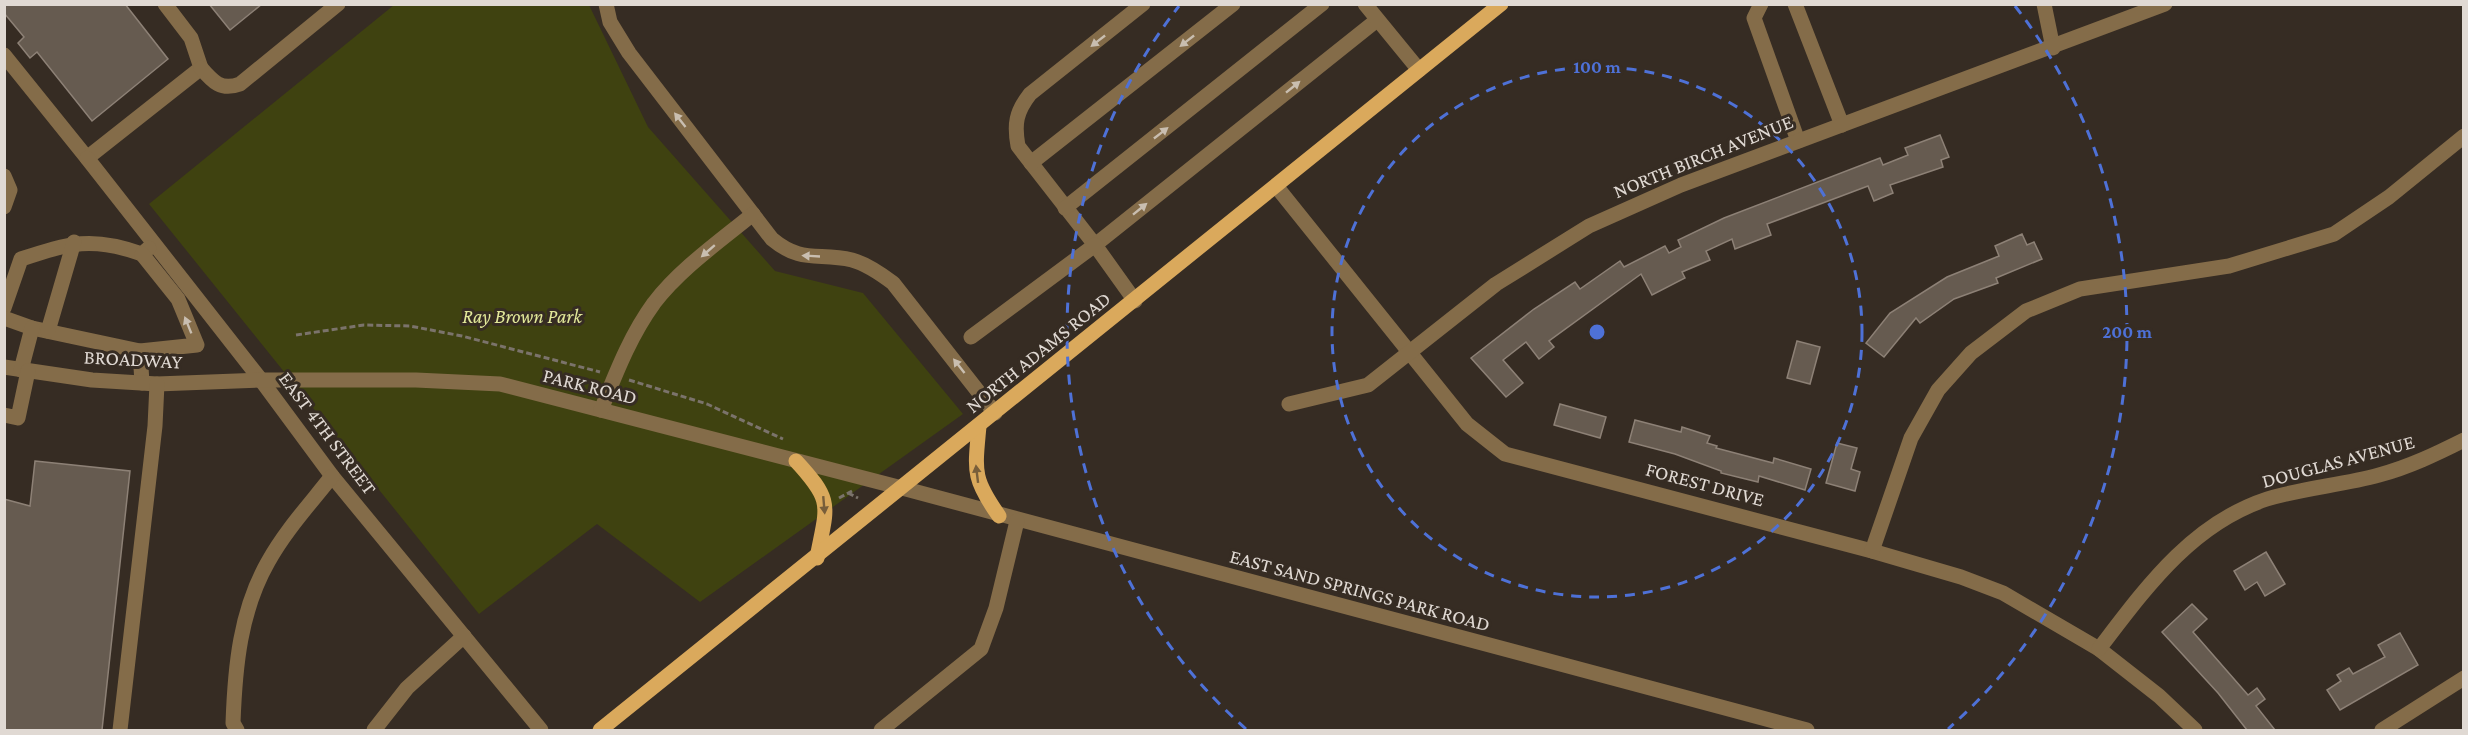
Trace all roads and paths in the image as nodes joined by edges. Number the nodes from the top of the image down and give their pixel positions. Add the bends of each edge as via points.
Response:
1 (165, 4) edge
2 (338, 4) edge
3 (606, 4) edge
4 (1143, 4) edge
5 (1233, 4) edge
6 (1322, 4) edge
7 (1365, 4) edge
8 (1501, 4) edge
9 (1761, 4) edge
10 (1795, 4) edge
11 (2044, 4) edge
12 (2165, 4) edge
13 (1377, 20) junction
14 (2053, 48) junction
15 (4, 55) edge
16 (201, 68) junction
17 (1419, 70) junction
18 (1842, 125) junction
19 (2463, 136) edge
20 (1798, 141) junction
21 (87, 158) junction
22 (1031, 163) junction
23 (4, 176) edge
24 (1276, 186) junction
25 (4, 207) edge
26 (1065, 208) junction
27 (753, 214) junction
28 (74, 242) junction
29 (155, 243) junction
30 (1095, 245) junction
31 (142, 254) junction
32 (1136, 301) junction
33 (4, 308) edge
34 (4, 318) edge
35 (32, 328) junction
36 (48, 331) junction
37 (296, 336) dead end
38 (971, 337) dead end
39 (140, 351) junction
40 (1409, 354) junction
41 (4, 367) edge
42 (25, 370) junction
43 (615, 376) junction
44 (261, 380) junction
45 (150, 384) junction
46 (1289, 404) dead end
47 (601, 410) junction
48 (995, 413) junction
49 (4, 415) edge
50 (979, 426) junction
51 (2463, 440) edge
52 (789, 442) dead end
53 (796, 461) junction
54 (332, 476) junction
55 (902, 488) junction
56 (853, 490) dead end
57 (848, 494) junction
58 (858, 498) dead end
59 (832, 502) dead end
60 (999, 516) junction
61 (1017, 521) junction
62 (1872, 551) junction
63 (817, 558) junction
64 (464, 636) junction
65 (2099, 649) junction
66 (2463, 678) edge
67 (120, 730) edge
68 (237, 730) edge
69 (374, 730) edge
70 (541, 730) edge
71 (600, 730) edge
72 (881, 730) edge
73 (1808, 730) edge
74 (2195, 730) edge
75 (2382, 730) edge

1 - 16 street via 191,38
2 - 16 street via 240,84 222,87
27 -> 3 street via 629,53 610,22
4 -> 22 street via 1030,94 1018,110 1018,146
5 -> 22 street
26 -> 6 street
7 - 13 street
8 - 17 main road, NORTH ADAMS ROAD
9 - 20 street via 1754,18
10 - 18 street
11 - 14 street
12 - 14 street, NORTH BIRCH AVENUE
13 - 17 street
30 -> 13 street
14 - 18 street, NORTH BIRCH AVENUE
15 - 21 street, EAST 4TH STREET
16 - 21 street
17 - 24 main road, NORTH ADAMS ROAD
18 - 20 street, NORTH BIRCH AVENUE
19 - 62 street via 2389,197 2334,234 2229,266 2080,289 2026,312 1971,353 1938,390 1911,438
20 - 40 street, NORTH BIRCH AVENUE via 1681,185 1589,226 1496,284
21 - 29 street, EAST 4TH STREET
22 - 26 street
23 - 25 street via 10,190
24 - 32 main road, NORTH ADAMS ROAD
24 - 40 street, FOREST DRIVE
26 - 30 street
27 -> 43 street via 655,302 626,348
48 -> 27 street via 893,283 854,260 788,252
28 - 31 street via 115,244
28 - 33 street via 21,259
28 - 36 street
29 - 31 street
29 - 44 street, EAST 4TH STREET
30 - 32 street
30 - 38 street
39 -> 31 street via 197,345 178,298
32 - 48 main road, NORTH ADAMS ROAD
34 - 35 street
35 - 36 street
35 - 42 street
36 - 39 street
37 - 43 path via 364,325 410,326
39 - 45 street
40 - 46 street, NORTH BIRCH AVENUE via 1368,385
40 - 62 street, FOREST DRIVE via 1467,424 1505,454
41 - 42 street, BROADWAY
42 - 45 street, BROADWAY
42 - 49 street via 18,418
43 - 47 street
43 - 52 path via 685,395
44 - 45 street, BROADWAY
44 - 47 street, PARK ROAD via 500,384
44 - 54 street, EAST 4TH STREET
45 - 67 street via 155,426
47 - 53 street, PARK ROAD
48 - 50 main road, NORTH ADAMS ROAD
50 - 55 main road, NORTH ADAMS ROAD
60 -> 50 main road via 976,478
51 - 65 street, DOUGLAS AVENUE via 2422,461 2379,475 2266,500 2218,522 2163,568
53 - 55 street, PARK ROAD
53 -> 63 main road via 819,485 825,503
54 - 64 street, EAST 4TH STREET
54 - 68 street via 268,561 251,596 235,671 233,723
55 - 60 street, EAST SAND SPRINGS PARK ROAD
55 - 63 main road, NORTH ADAMS ROAD
56 - 57 path
57 - 58 path
57 - 59 path
60 - 61 street, EAST SAND SPRINGS PARK ROAD
61 - 72 street via 996,608 981,650
61 - 73 street, EAST SAND SPRINGS PARK ROAD
62 - 65 street, FOREST DRIVE via 2003,593
63 - 71 main road, NORTH ADAMS ROAD
64 - 69 street via 407,688
64 - 70 street, EAST 4TH STREET
65 - 74 street, FOREST DRIVE
66 - 75 street

